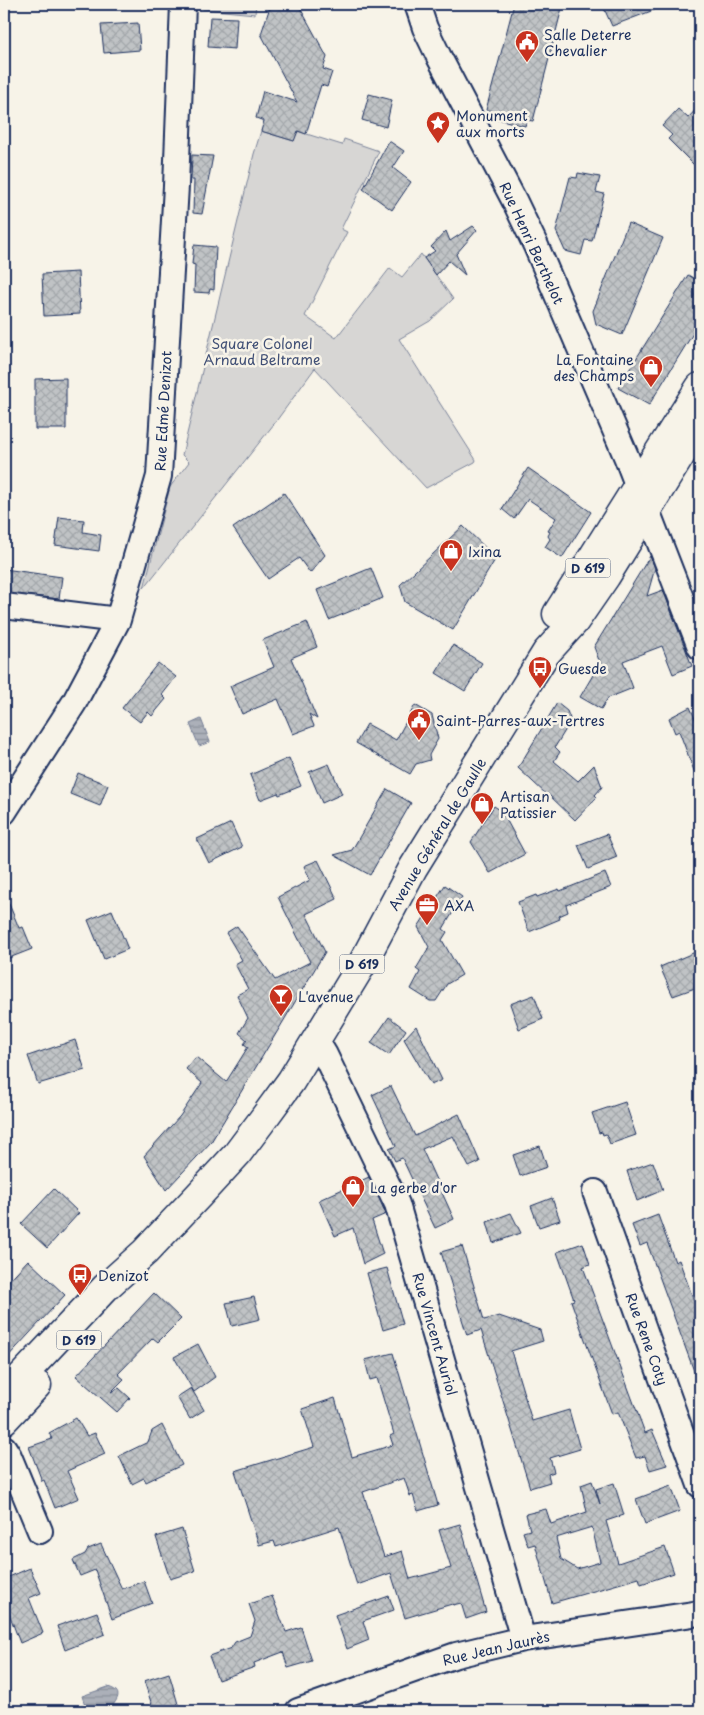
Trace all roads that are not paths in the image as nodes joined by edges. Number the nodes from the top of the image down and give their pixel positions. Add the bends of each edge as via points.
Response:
1 (184, 4) edge
2 (417, 4) edge
3 (700, 387) edge
4 (700, 424) edge
5 (643, 498) junction
6 (4, 606) edge
7 (118, 620) junction
8 (700, 648) edge
9 (4, 812) edge
10 (316, 1040) junction
11 (595, 1192) dead end
12 (144, 1252) junction
13 (4, 1395) edge
14 (4, 1420) edge
15 (4, 1448) edge
16 (700, 1485) edge
17 (40, 1531) dead end
18 (700, 1613) edge
19 (523, 1639) junction
20 (298, 1711) edge

1 - 7 street, Rue Edmé Denizot via 159,476
2 - 5 street, Rue Henri Berthelot via 439,57 536,246
3 - 5 main road, Avenue Général de Gaulle / D 619
4 - 5 main road, Avenue Général de Gaulle / D 619
5 - 8 street, Rue Henri Berthelot
5 - 10 main road, Avenue Général de Gaulle / D 619 via 557,616 546,653 413,868 371,948
6 - 7 street
7 - 9 street, Rue Edmé Denizot via 74,703
10 - 12 main road, Avenue Général de Gaulle / D 619 via 237,1154
10 - 19 street, Rue Vincent Auriol via 397,1204
11 - 16 street, Rue Rene Coty
12 - 13 main road, Avenue Général de Gaulle / D 619 via 106,1287
12 - 14 main road, Avenue Général de Gaulle / D 619 via 119,1298
15 - 17 street
18 - 19 street, Rue Jean Jaurès
19 - 20 street, Rue Jean Jaurès via 456,1655

